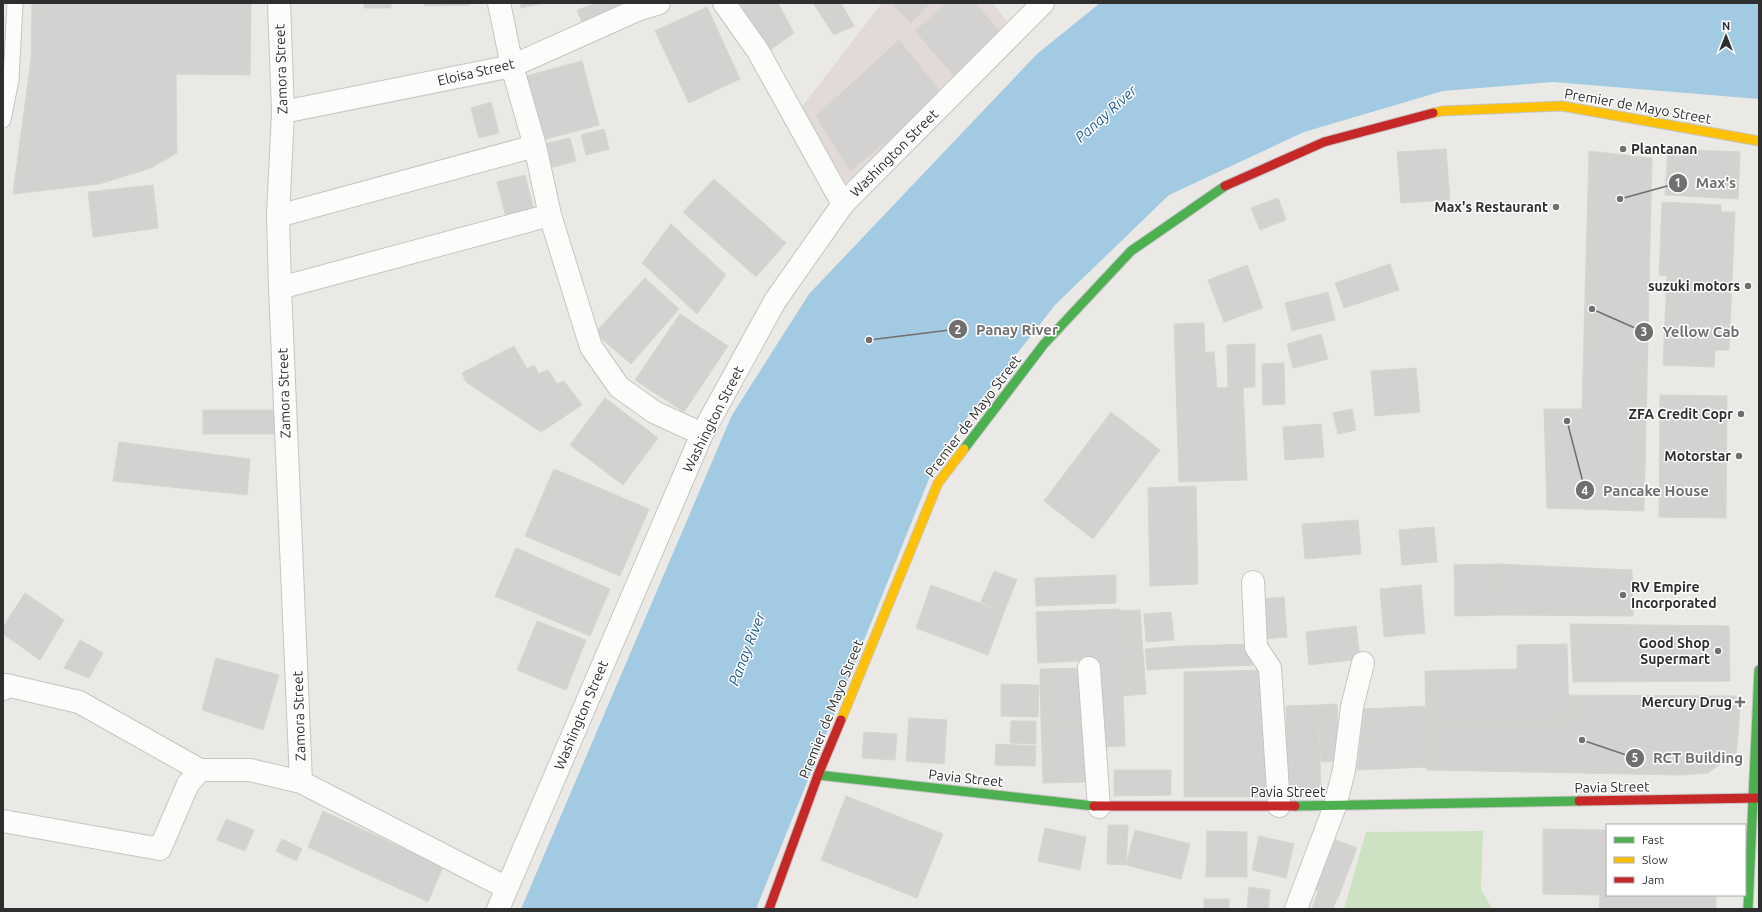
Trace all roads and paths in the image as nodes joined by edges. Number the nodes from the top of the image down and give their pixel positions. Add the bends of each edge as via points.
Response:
1 (15, 3) edge
2 (279, 3) edge
3 (499, 3) edge
4 (659, 3) edge
5 (724, 3) edge
6 (1044, 3) edge
7 (512, 66) junction
8 (283, 112) junction
9 (3, 120) edge
10 (1759, 141) edge
11 (535, 146) junction
12 (843, 204) junction
13 (550, 215) junction
14 (278, 216) junction
15 (280, 288) junction
16 (702, 434) junction
17 (1253, 582) dead end
18 (1363, 663) dead end
19 (1089, 668) dead end
20 (1759, 670) edge
21 (3, 689) edge
22 (200, 770) junction
23 (818, 775) junction
24 (301, 782) junction
25 (1756, 798) edge
26 (1279, 806) junction
27 (1335, 806) junction
28 (1099, 807) junction
29 (3, 822) edge
30 (507, 888) junction
31 (498, 909) edge
32 (769, 909) edge
33 (1296, 909) edge
34 (1748, 909) edge

1 - 9 lane via 11,80
2 - 8 street, Zamora Street
3 - 7 street
4 - 7 street, Eloisa Street via 637,10
5 - 12 street via 758,52
6 - 12 street, Washington Street
7 - 8 street, Eloisa Street
7 - 11 street
8 - 14 street, Zamora Street
10 - 23 main road, Premier de Mayo Street via 1562,106 1442,110 1324,142 1221,188 1132,251 1044,344 938,483
11 - 13 street
11 - 14 street
12 - 16 street, Washington Street via 775,301
13 - 15 street
13 - 16 street via 591,347 619,387 654,412
14 - 15 street, Zamora Street
15 - 24 street, Zamora Street
16 - 30 street, Washington Street
17 - 26 street via 1256,647 1270,668
18 - 27 street via 1352,707 1344,770
19 - 28 street
20 - 25 main road
21 - 22 street via 6,685 79,702
22 - 24 street via 250,770
22 - 29 street via 188,784 160,849
23 - 28 main road, Pavia Street
23 - 32 main road, Premier de Mayo Street
24 - 30 street
25 - 27 main road, Pavia Street
25 - 34 main road
26 - 27 main road, Pavia Street
26 - 28 main road, Pavia Street
27 - 33 street
30 - 31 street, Washington Street

